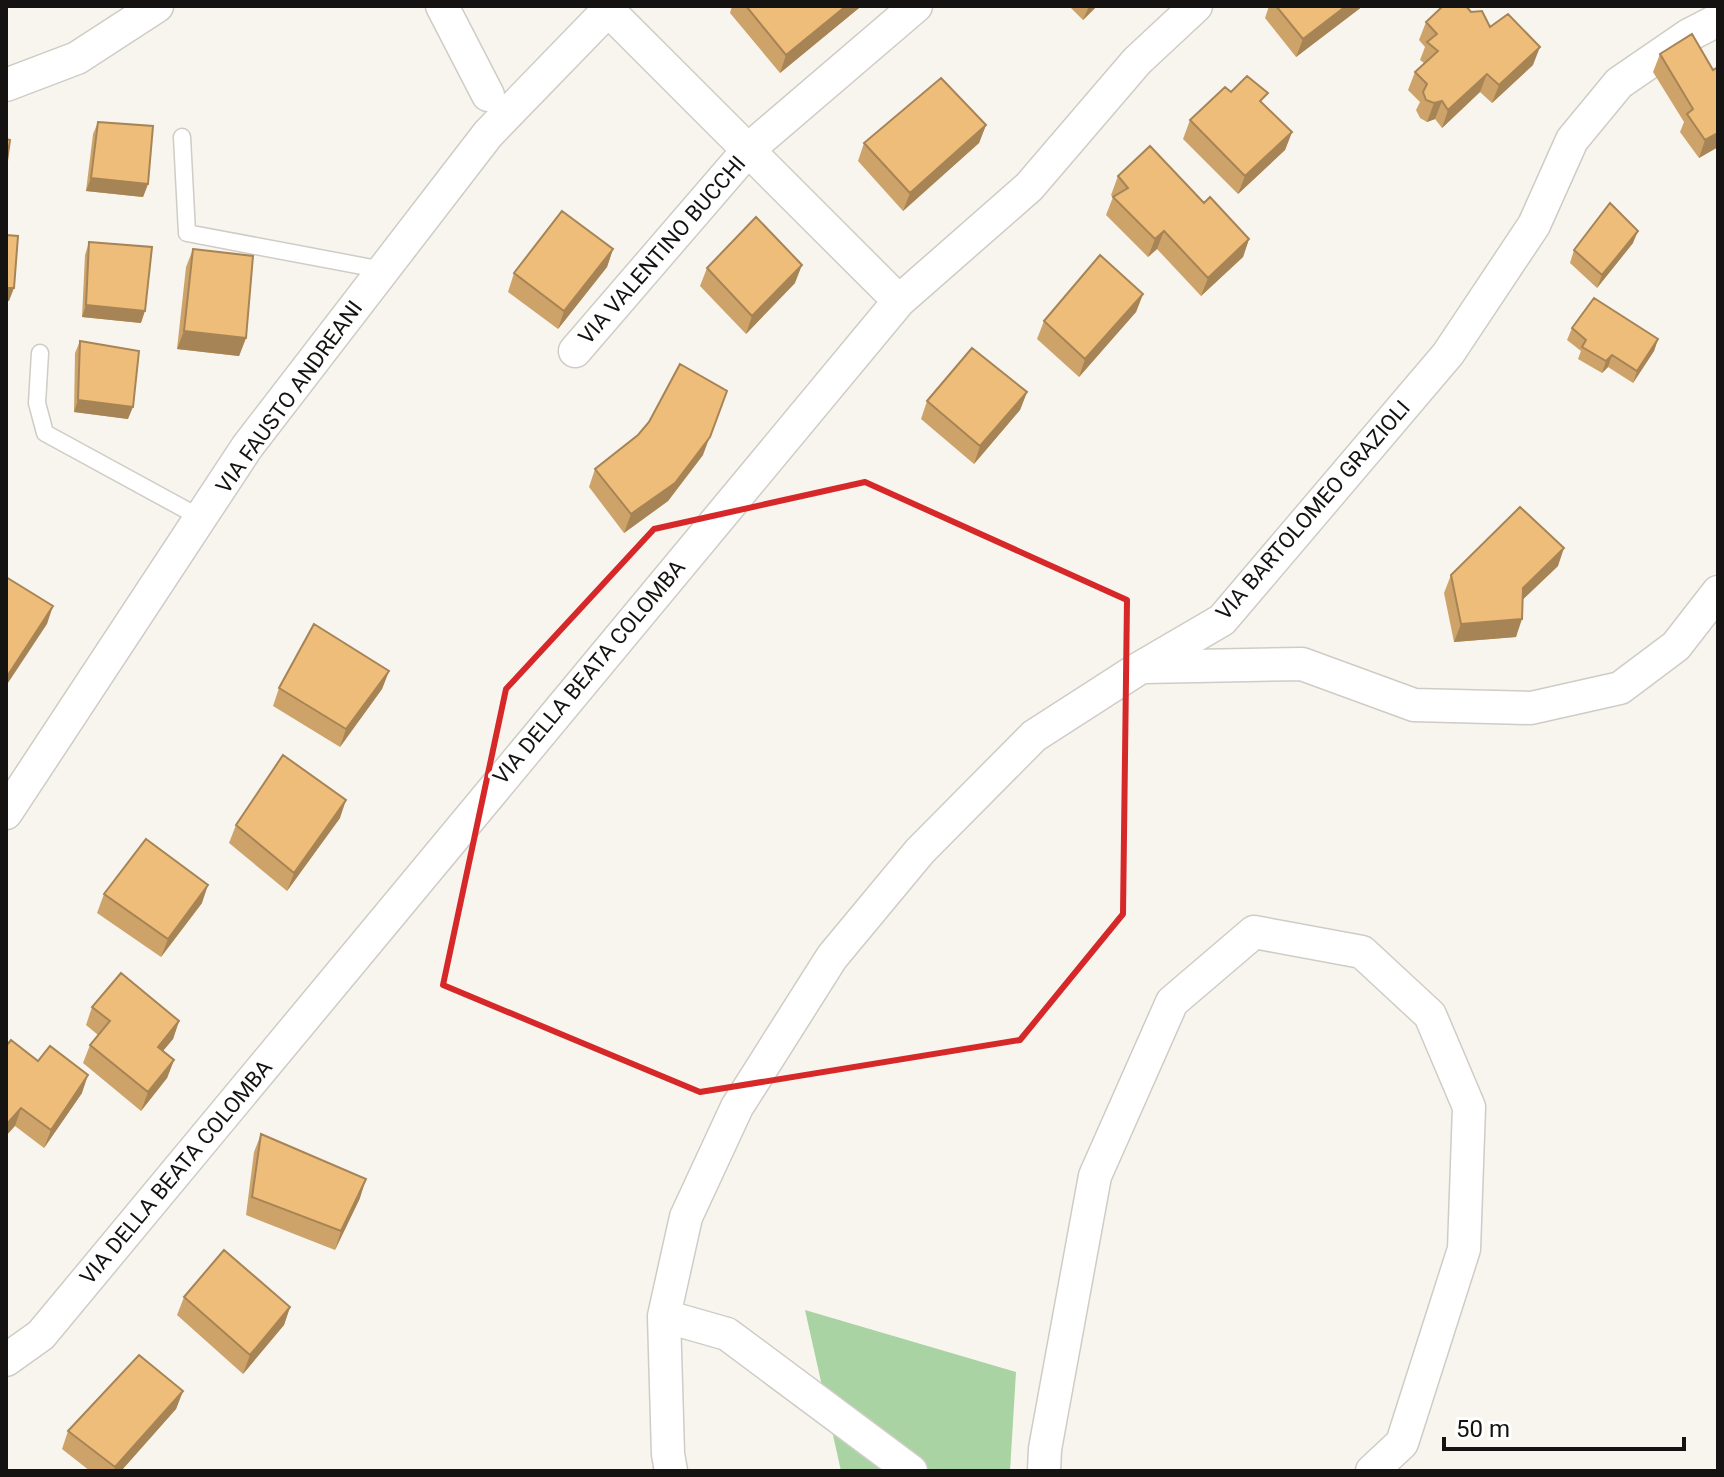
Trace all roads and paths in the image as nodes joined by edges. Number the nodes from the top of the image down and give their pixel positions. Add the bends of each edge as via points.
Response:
1 (157, 6) edge
2 (442, 6) edge
3 (916, 6) edge
4 (1196, 6) edge
5 (610, 8) edge
6 (1717, 18) edge
7 (6, 85) edge
8 (488, 95) dead end
9 (182, 137) dead end
10 (749, 149) junction
11 (383, 270) junction
12 (899, 301) junction
13 (575, 351) dead end
14 (40, 353) dead end
15 (201, 518) junction
16 (1718, 592) edge
17 (1142, 667) junction
18 (6, 813) edge
19 (664, 1316) junction
20 (6, 1360) edge
21 (671, 1471) edge
22 (911, 1471) edge
23 (1044, 1471) edge
24 (1372, 1471) edge

1 - 7 street via 77,58
2 - 8 street
3 - 10 street, VIA VALENTINO BUCCHI
4 - 12 street, VIA DELLA BEATA COLOMBA via 1137,61 1029,187
5 - 10 street, VIA VALENTINO BUCCHI
5 - 11 street, VIA FAUSTO ANDREANI via 488,134
6 - 17 street, VIA BARTOLOMEO GRAZIOLI via 1619,83 1572,140 1534,225 1448,354 1222,620
9 - 11 lane via 187,233
10 - 12 street, VIA VALENTINO BUCCHI
10 - 13 street, VIA VALENTINO BUCCHI
11 - 15 street, VIA FAUSTO ANDREANI via 247,447
12 - 20 street, VIA DELLA BEATA COLOMBA via 41,1335
14 - 15 lane via 37,403 45,433
15 - 18 street, VIA FAUSTO ANDREANI
16 - 17 street via 1676,646 1620,688 1531,708 1414,705 1302,664
17 - 19 street, VIA BARTOLOMEO GRAZIOLI via 1034,736 920,851 832,957 737,1107 686,1217
19 - 21 street, VIA BARTOLOMEO GRAZIOLI
19 - 22 street via 727,1334
23 - 24 street via 1095,1176 1172,1002 1254,932 1362,952 1430,1015 1469,1107 1464,1249 1402,1443

